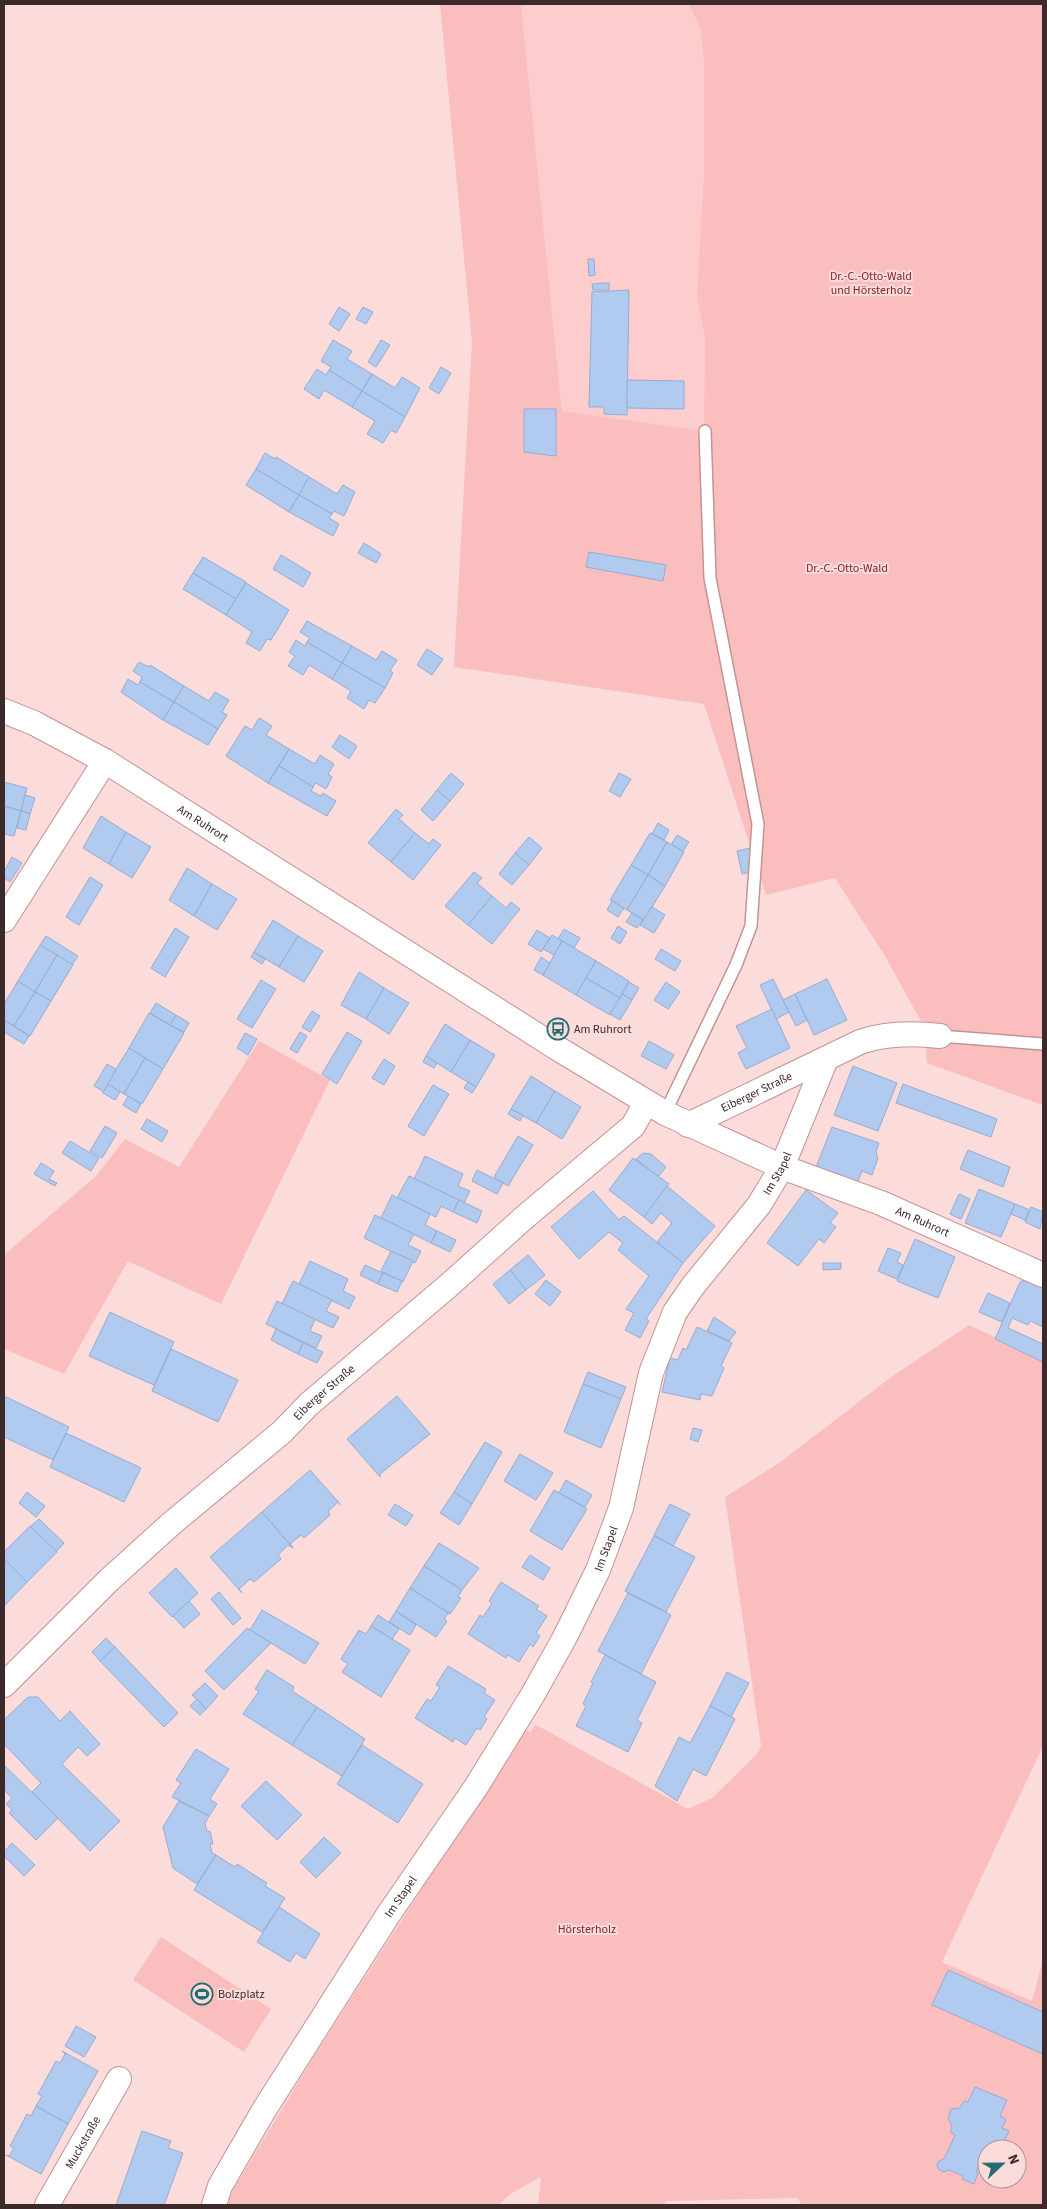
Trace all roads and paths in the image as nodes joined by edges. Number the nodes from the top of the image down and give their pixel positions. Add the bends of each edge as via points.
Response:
1 (705, 432) dead end
2 (4, 711) edge
3 (105, 761) junction
4 (4, 920) edge
5 (940, 1036) joint
6 (1043, 1044) edge
7 (826, 1060) junction
8 (655, 1108) junction
9 (688, 1125) junction
10 (782, 1167) junction
11 (1043, 1275) edge
12 (4, 1684) edge
13 (118, 2078) dead end
14 (47, 2205) edge
15 (214, 2205) edge

1 - 8 lane via 710,578 758,824 751,926 736,965
2 - 3 street, Am Ruhrort via 34,723
3 - 4 street
3 - 8 street, Am Ruhrort
5 - 6 lane
5 - 7 street via 877,1037
7 - 9 street, Eiberger Straße
7 - 10 street, Im Stapel
8 - 9 street, Am Ruhrort
8 - 12 street, Eiberger Straße via 309,1404 282,1432 172,1523
9 - 10 street, Am Ruhrort
10 - 11 street, Am Ruhrort via 881,1202
10 - 15 street, Im Stapel via 759,1205 675,1312 651,1373 621,1508 598,1570 565,1637 480,1779 388,1915 264,2110 220,2186
13 - 14 street, Muckstraße

